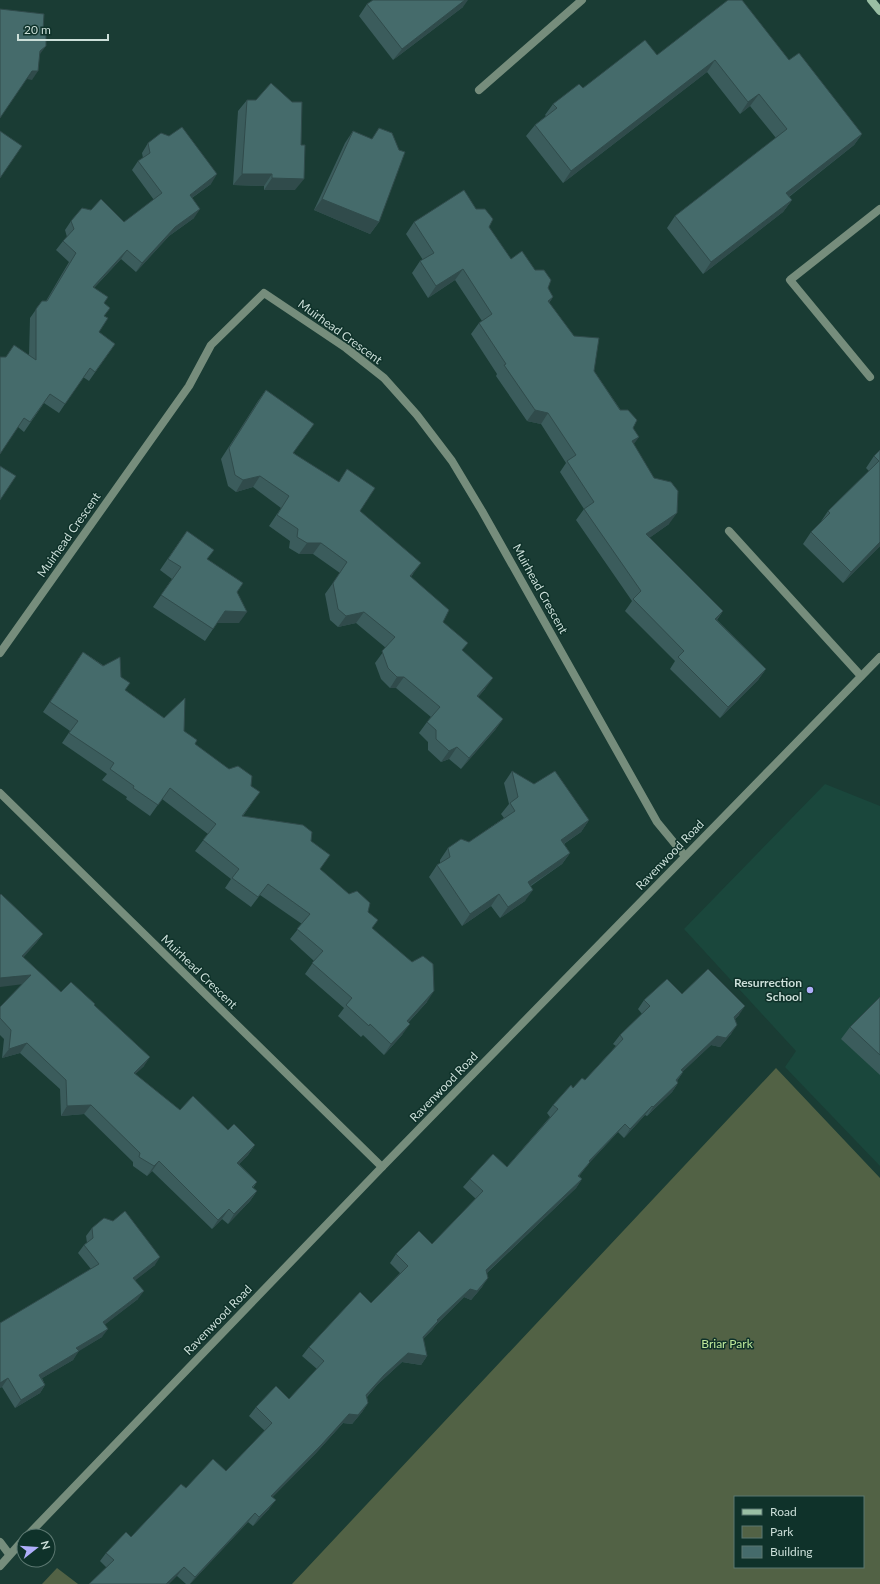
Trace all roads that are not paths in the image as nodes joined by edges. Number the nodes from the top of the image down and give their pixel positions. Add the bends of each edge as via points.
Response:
1 (582, 0) edge
2 (871, 0) edge
3 (880, 11) edge
4 (479, 90) dead end
5 (880, 209) edge
6 (870, 377) dead end
7 (729, 531) dead end
8 (0, 654) edge
9 (880, 657) edge
10 (861, 676) junction
11 (0, 793) edge
12 (685, 856) junction
13 (382, 1167) junction
14 (35, 1528) edge
15 (0, 1542) edge
16 (16, 1547) edge
17 (9, 1554) junction
18 (0, 1566) edge

1 - 4 street
2 - 3 main road
5 - 6 street via 790,280
7 - 10 street
8 - 12 street, Muirhead Crescent via 189,386 212,344 264,293 346,348 384,378 448,455 657,822
9 - 10 street, Ravenwood Road
10 - 12 street, Ravenwood Road
11 - 13 street, Muirhead Crescent
12 - 13 street, Ravenwood Road
13 - 14 street, Ravenwood Road
15 - 17 street
16 - 17 street
17 - 18 street

